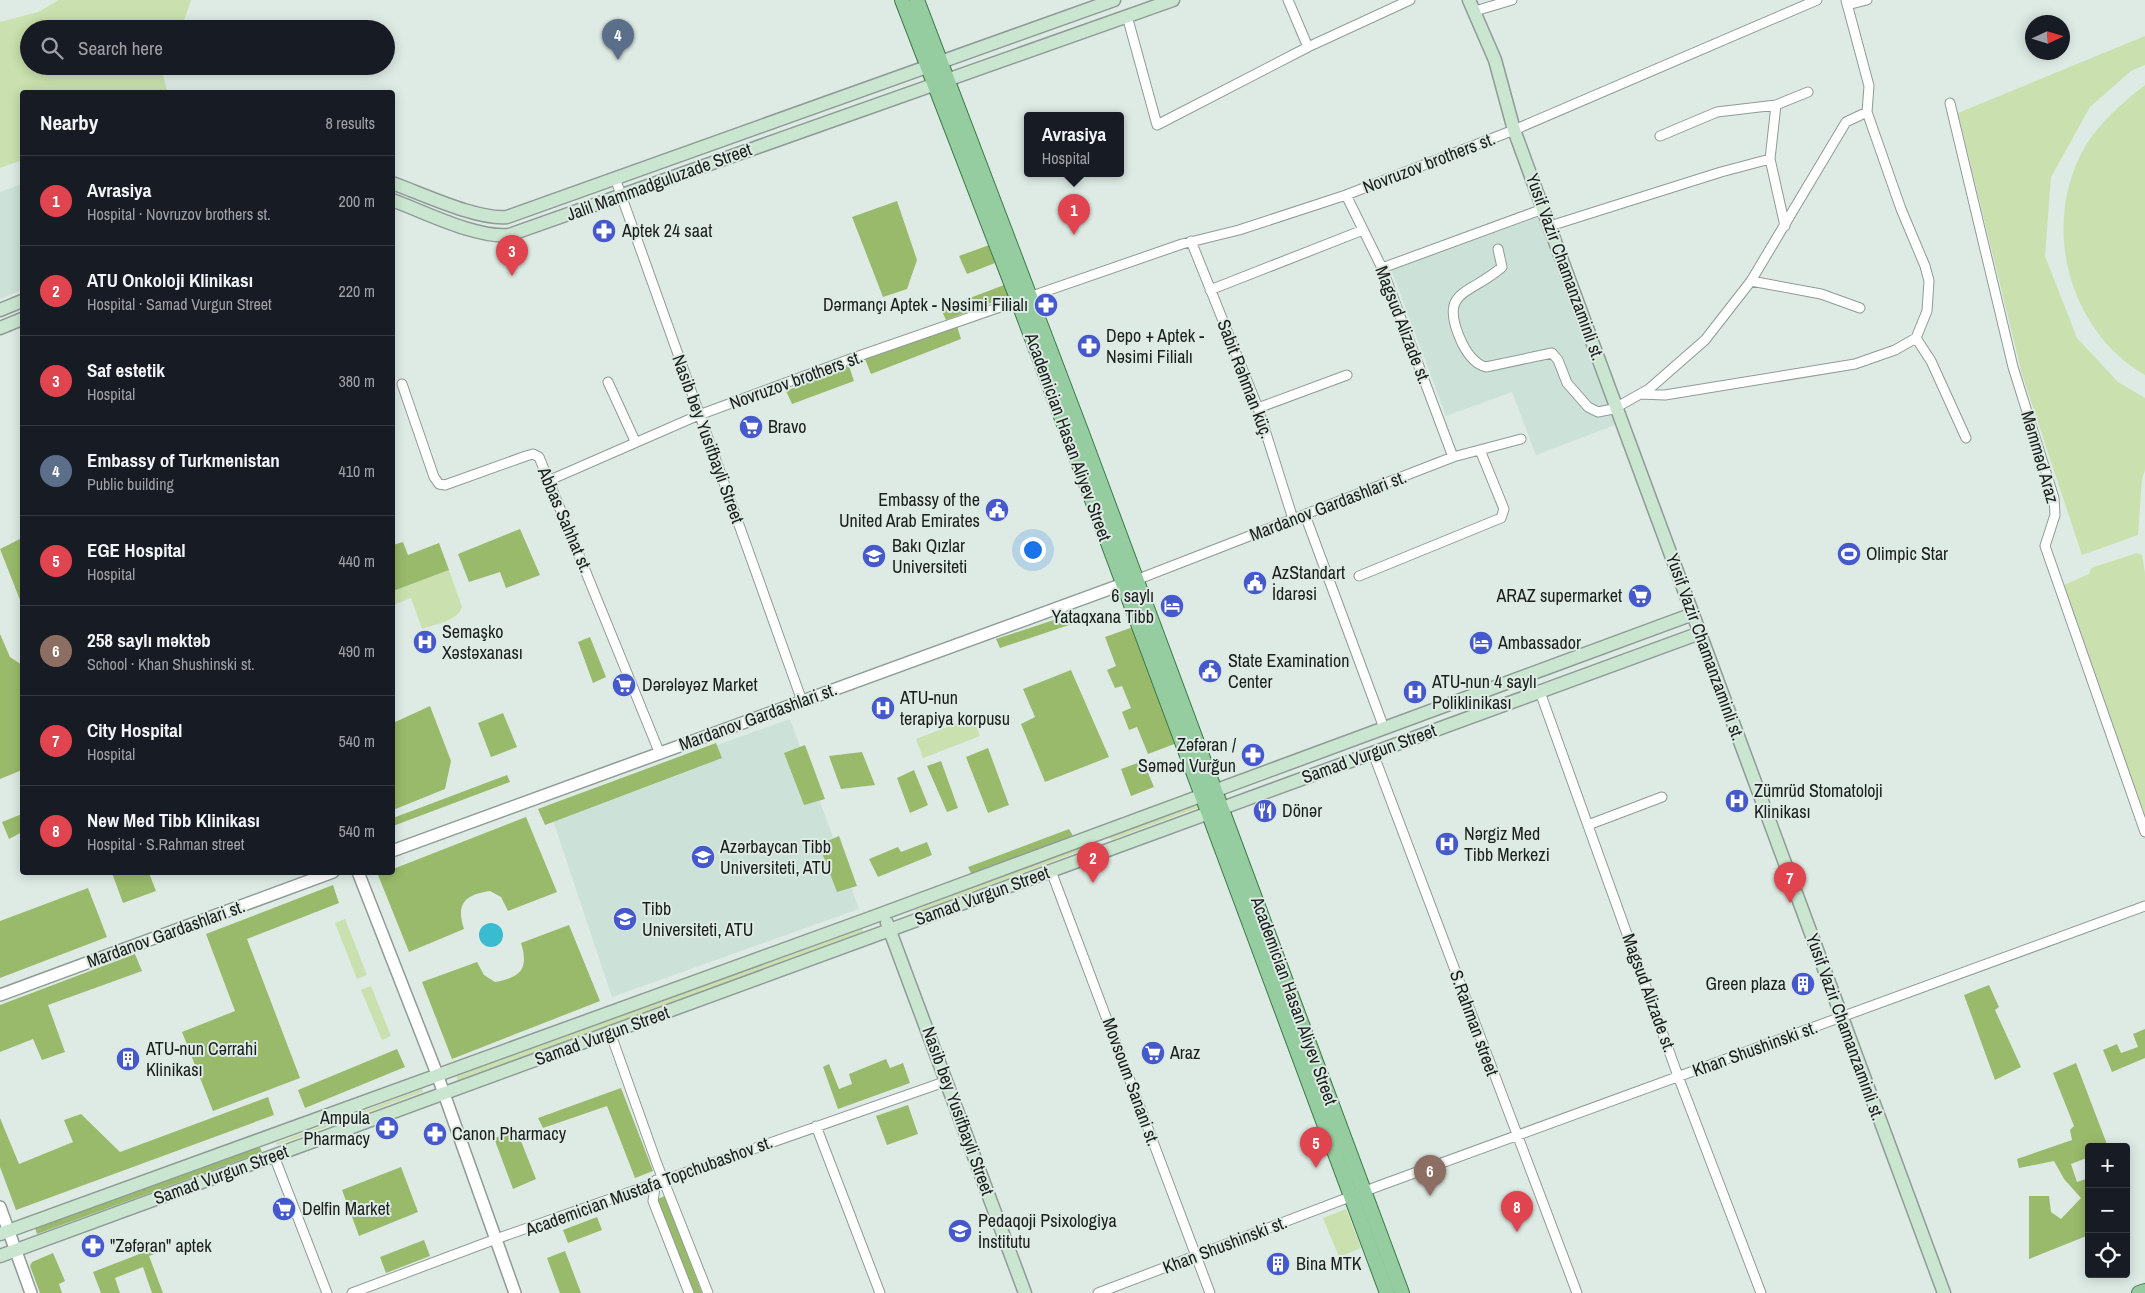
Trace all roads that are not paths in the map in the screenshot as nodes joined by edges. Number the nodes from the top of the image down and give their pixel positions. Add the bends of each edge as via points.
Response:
1 (902, 0) edge
2 (917, 0) edge
3 (1114, 0) edge
4 (1173, 0) edge
5 (1288, 0) edge
6 (1410, 0) edge
7 (1512, 0) edge
8 (1817, 0) edge
9 (1867, 0) edge
10 (1846, 2) edge
11 (1472, 6) edge
12 (1127, 16) junction
13 (1308, 48) junction
14 (929, 60) junction
15 (939, 87) junction
16 (1808, 92) dead end
17 (1950, 103) dead end
18 (1776, 105) junction
19 (1866, 112) junction
20 (1514, 130) junction
21 (1660, 136) dead end
22 (1770, 159) junction
23 (615, 178) junction
24 (395, 184) edge
25 (1346, 195) junction
26 (621, 196) junction
27 (395, 201) edge
28 (1543, 209) junction
29 (498, 218) junction
30 (1550, 226) junction
31 (1785, 226) junction
32 (1363, 230) junction
33 (495, 235) junction
34 (1191, 241) junction
35 (1498, 248) dead end
36 (1382, 268) junction
37 (1751, 281) junction
38 (1210, 290) junction
39 (1024, 298) junction
40 (20, 303) edge
41 (1860, 308) dead end
42 (0, 310) edge
43 (20, 320) edge
44 (0, 328) edge
45 (1916, 338) junction
46 (1348, 375) dead end
47 (608, 382) dead end
48 (402, 384) dead end
49 (1640, 394) junction
50 (1258, 408) junction
51 (1618, 408) junction
52 (700, 415) junction
53 (1966, 438) dead end
54 (1521, 439) dead end
55 (635, 441) junction
56 (1480, 450) junction
57 (1453, 457) junction
58 (550, 480) junction
59 (1305, 515) junction
60 (1293, 519) junction
61 (1359, 576) dead end
62 (1130, 582) junction
63 (1693, 614) junction
64 (1700, 633) junction
65 (1540, 692) junction
66 (802, 701) junction
67 (1384, 728) junction
68 (1373, 753) junction
69 (660, 754) junction
70 (1204, 788) junction
71 (1662, 797) dead end
72 (1217, 810) junction
73 (1221, 825) junction
74 (1588, 825) junction
75 (2145, 832) edge
76 (1097, 834) junction
77 (395, 850) edge
78 (1104, 852) junction
79 (1051, 871) junction
80 (325, 875) edge
81 (359, 875) edge
82 (2145, 906) edge
83 (871, 918) junction
84 (891, 930) junction
85 (0, 995) edge
86 (1841, 1018) junction
87 (610, 1032) junction
88 (438, 1074) junction
89 (1678, 1076) junction
90 (947, 1081) junction
91 (444, 1093) junction
92 (816, 1126) junction
93 (266, 1136) junction
94 (1517, 1137) junction
95 (274, 1156) junction
96 (659, 1170) junction
97 (664, 1180) junction
98 (655, 1184) junction
99 (1364, 1192) junction
100 (1351, 1197) junction
101 (0, 1207) edge
102 (4, 1232) edge
103 (496, 1239) junction
104 (16, 1250) junction
105 (0, 1256) edge
106 (1196, 1256) junction
107 (2145, 1291) edge
108 (31, 1293) edge
109 (328, 1293) edge
110 (352, 1293) edge
111 (515, 1293) edge
112 (689, 1293) edge
113 (708, 1293) edge
114 (880, 1293) edge
115 (1025, 1293) edge
116 (1098, 1293) edge
117 (1210, 1293) edge
118 (1387, 1293) edge
119 (1402, 1293) edge
120 (1578, 1293) edge
121 (1761, 1293) edge
122 (1944, 1293) edge
123 (2139, 1293) edge

1 - 14 main road
2 - 14 main road
3 - 14 main road, Jalil Mammadguluzade Street via 955,56
4 - 12 main road
5 - 13 street
6 - 13 street
7 - 11 street
8 - 20 street, Novruzov brothers st.
9 - 10 street
10 - 19 street via 1869,86
11 - 20 main road, Yusif Vazir Chamanzaminli st. via 1495,60
12 - 13 street via 1156,125
12 - 15 main road, Jalil Mammadguluzade Street via 962,75
14 - 15 main road, Academician Hasan Aliyev Street
14 - 23 main road, Jalil Mammadguluzade Street
15 - 26 main road, Jalil Mammadguluzade Street
15 - 39 main road, Academician Hasan Aliyev Street
16 - 18 street
17 - 75 street, Məmməd Araz via 2013,367 2054,498 2055,515 2045,546
18 - 21 street via 1717,112
18 - 22 street
19 - 31 street via 1846,122
19 - 45 street via 1901,209 1926,266 1929,300
20 - 25 street, Novruzov brothers st.
20 - 28 main road, Yusif Vazir Chamanzaminli st.
22 - 30 street
22 - 31 street
23 - 26 street, Nasib bey Yusifbayli Street
23 - 29 main road, Jalil Mammadguluzade Street
24 - 29 main road, Jalil Mammadguluzade Street via 477,214
25 - 32 street, Magsud Alizade st.
25 - 34 street, Novruzov brothers st. via 1239,230
26 - 33 main road, Jalil Mammadguluzade Street via 517,233
26 - 52 street, Nasib bey Yusifbayli Street
27 - 33 main road, Jalil Mammadguluzade Street
28 - 30 main road, Yusif Vazir Chamanzaminli st.
28 - 36 street
29 - 33 main road
30 - 51 main road, Yusif Vazir Chamanzaminli st.
31 - 37 street
32 - 36 street, Magsud Alizade st.
32 - 38 street
34 - 38 street, Sabit Rəhman küç.
34 - 39 street, Novruzov brothers st.
35 - 51 street via 1502,267 1469,288 1452,309 1452,319 1466,351 1476,363 1486,367 1552,353 1567,383 1588,407 1598,412
36 - 57 street, Magsud Alizade st.
37 - 41 street via 1821,294
37 - 49 street via 1705,340
38 - 50 street, Sabit Rəhman küç.
39 - 52 street, Novruzov brothers st.
39 - 62 main road, Academician Hasan Aliyev Street
40 - 42 main road
43 - 44 main road
45 - 49 street via 1895,350 1855,364 1665,396
45 - 53 street via 1931,361
46 - 50 street
47 - 55 street
48 - 58 street, Abbas Sahhat st. via 439,484 445,485 534,454 539,457
49 - 51 street
50 - 60 street, Sabit Rəhman küç.
51 - 63 main road, Yusif Vazir Chamanzaminli st.
52 - 55 street, Novruzov brothers st.
52 - 66 street, Nasib bey Yusifbayli Street
54 - 56 street, Mardanov Gardashlari st.
55 - 58 street, Novruzov brothers st.
56 - 57 street, Mardanov Gardashlari st.
56 - 61 street via 1504,509 1501,518
57 - 59 street, Mardanov Gardashlari st.
58 - 69 street, Abbas Sahhat st.
59 - 60 street, Mardanov Gardashlari st.
59 - 67 street
60 - 62 street, Mardanov Gardashlari st.
62 - 66 street, Mardanov Gardashlari st.
62 - 70 main road, Academician Hasan Aliyev Street
63 - 64 main road, Yusif Vazir Chamanzaminli st.
63 - 67 main road, Samad Vurgun Street
64 - 65 main road, Samad Vurgun Street
64 - 86 main road, Yusif Vazir Chamanzaminli st.
65 - 68 main road, Samad Vurgun Street
65 - 74 street, Magsud Alizade st.
66 - 69 street, Mardanov Gardashlari st.
67 - 70 main road, Samad Vurgun Street via 1229,785
68 - 72 main road, Samad Vurgun Street
68 - 94 street, S.Rahman street
69 - 77 street, Mardanov Gardashlari st.
70 - 72 main road, Academician Hasan Aliyev Street
70 - 76 main road, Samad Vurgun Street
71 - 74 street
72 - 73 main road, Academician Hasan Aliyev Street
72 - 78 main road, Samad Vurgun Street
73 - 99 main road, Academician Hasan Aliyev Street
73 - 100 main road, Academician Hasan Aliyev Street
74 - 89 street, Magsud Alizade st.
76 - 78 main road
76 - 83 main road, Samad Vurgun Street
78 - 79 main road, Samad Vurgun Street
79 - 84 main road, Samad Vurgun Street
79 - 106 street, Movsoum Sanani st.
80 - 85 street, Mardanov Gardashlari st.
81 - 88 street
82 - 86 street, Khan Shushinski st.
83 - 84 main road via 881,919
83 - 88 main road, Samad Vurgun Street
84 - 87 main road, Samad Vurgun Street
84 - 90 main road, Nasib bey Yusifbayli Street
86 - 89 street, Khan Shushinski st.
86 - 122 main road, Yusif Vazir Chamanzaminli st.
87 - 91 main road, Samad Vurgun Street
87 - 96 street
88 - 91 street
88 - 93 main road, Samad Vurgun Street
89 - 94 street, Khan Shushinski st.
89 - 121 street, Magsud Alizade st.
90 - 92 street, Academician Mustafa Topchubashov st.
90 - 115 main road, Nasib bey Yusifbayli Street
91 - 95 main road, Samad Vurgun Street
91 - 103 street
92 - 97 street, Academician Mustafa Topchubashov st.
92 - 114 street
93 - 95 main road
93 - 102 main road, Samad Vurgun Street
94 - 99 street, Khan Shushinski st.
94 - 120 street, S.Rahman street
95 - 104 main road, Samad Vurgun Street
95 - 109 street
96 - 97 street
96 - 98 street
97 - 98 street, Academician Mustafa Topchubashov st.
97 - 113 street
98 - 103 street, Academician Mustafa Topchubashov st.
98 - 112 street via 653,1201
99 - 100 street, Khan Shushinski st.
99 - 119 main road, Academician Hasan Aliyev Street
100 - 106 street, Khan Shushinski st.
100 - 118 main road, Academician Hasan Aliyev Street
101 - 102 street
102 - 104 street
103 - 110 street, Academician Mustafa Topchubashov st.
103 - 111 street
104 - 105 main road, Samad Vurgun Street
104 - 108 street
106 - 116 street, Khan Shushinski st.
106 - 117 street, Movsoum Sanani st.
107 - 123 main road

